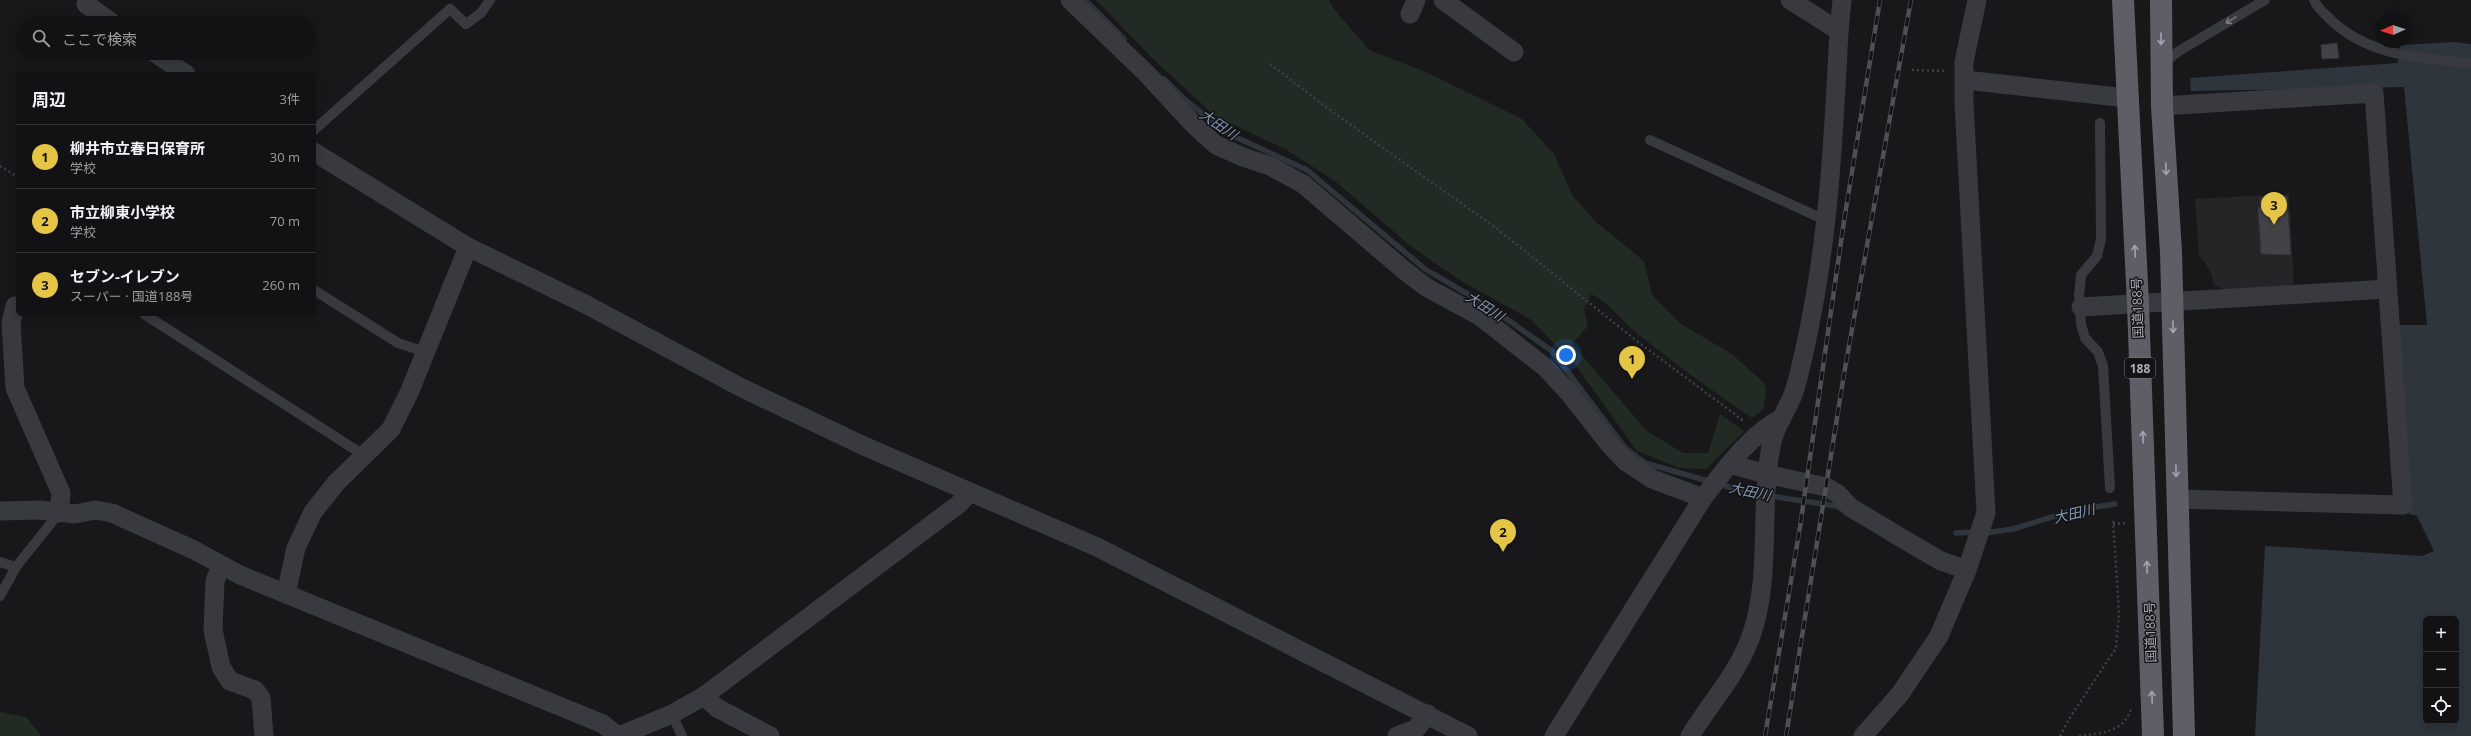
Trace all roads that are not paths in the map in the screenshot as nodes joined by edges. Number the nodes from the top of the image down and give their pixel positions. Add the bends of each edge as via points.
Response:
1 (490, 0) edge
2 (1070, 0) edge
3 (1443, 0) edge
4 (1790, 0) edge
5 (1842, 0) edge
6 (1977, 0) edge
7 (2123, 0) edge
8 (2161, 0) edge
9 (2265, 0) edge
10 (84, 1) edge
11 (2313, 1) edge
12 (103, 16) edge
13 (1839, 31) junction
14 (1514, 52) dead end
15 (165, 60) edge
16 (2466, 63) dead end
17 (2162, 64) junction
18 (183, 72) edge
19 (1965, 80) junction
20 (2127, 98) junction
21 (2162, 106) junction
22 (2100, 123) dead end
23 (316, 128) edge
24 (1650, 140) dead end
25 (316, 153) edge
26 (1825, 220) junction
27 (468, 247) junction
28 (2387, 289) junction
29 (316, 291) edge
30 (2172, 302) junction
31 (2138, 304) junction
32 (16, 306) edge
33 (2081, 307) junction
34 (147, 316) edge
35 (425, 352) junction
36 (1782, 418) junction
37 (365, 456) junction
38 (1730, 464) junction
39 (1766, 474) junction
40 (1710, 488) junction
41 (2110, 488) dead end
42 (969, 493) junction
43 (2177, 499) junction
44 (0, 511) edge
45 (59, 513) junction
46 (0, 562) edge
47 (221, 566) junction
48 (16, 567) junction
49 (1967, 570) junction
50 (286, 594) junction
51 (0, 596) edge
52 (704, 696) junction
53 (672, 714) junction
54 (1428, 714) junction
55 (264, 736) edge
56 (618, 736) edge
57 (682, 736) edge
58 (770, 736) edge
59 (1397, 736) edge
60 (1468, 736) edge
61 (1554, 736) edge
62 (1690, 736) edge
63 (1863, 736) edge
64 (2153, 736) edge
65 (2184, 736) edge

1 - 23 lane via 481,12 466,24 450,9
2 - 40 street via 1216,145 1270,166 1303,184 1405,272 1426,287 1481,316 1546,368 1570,393 1625,461 1652,478
3 - 14 street
4 - 13 street
5 - 13 street
6 - 19 street via 1964,62
7 - 20 highway, 国道188号 / 188
8 -> 17 highway, 188
9 -> 17 lane
10 - 12 street
11 - 16 lane via 2346,34 2369,46 2399,54
13 - 26 street via 1832,162
15 - 18 street
17 - 21 highway, 188
19 - 20 street
19 - 49 street via 1964,103 1986,513
31 -> 20 highway, 国道188号 / 188
21 - 28 street via 2374,93
21 -> 30 highway, 188
22 - 33 lane via 2101,239 2098,256 2081,275
24 - 26 lane
25 - 27 street
26 - 36 street via 1812,312 1794,393
27 - 35 street
27 - 42 street via 587,305 742,388
28 - 30 street
28 - 43 street via 2403,504
29 - 35 lane via 398,343
30 - 31 street
30 -> 43 highway, 188
31 - 33 street
64 -> 31 highway, 国道188号 / 188
32 - 45 street via 11,323 15,388 36,440 51,466 60,493
33 - 41 lane via 2081,324 2085,338 2098,352 2103,366
34 - 37 lane
35 - 37 street via 409,394 391,429
36 - 38 street via 1768,424
36 - 39 street via 1773,440
37 - 50 street via 336,483 313,512 296,548
38 - 39 street
38 - 40 street
39 - 49 street via 1826,487 1850,506 1941,562
39 - 62 street via 1762,573 1750,638 1733,675
40 - 61 street
42 - 52 street via 959,504
42 - 54 street via 1097,547
43 - 65 highway, 188
44 - 45 street via 39,510
45 - 47 street via 75,514 95,510 112,513 194,550
45 - 48 lane
46 - 48 lane
47 - 50 street
47 - 55 street via 215,581 213,630 221,667 230,681 254,690 261,698
48 - 51 lane
49 - 63 street via 1939,636 1900,694
50 - 56 street via 603,724
52 - 53 street
52 - 58 street via 717,708
53 - 56 street
53 - 57 lane
54 - 59 street via 1416,729
54 - 60 street

